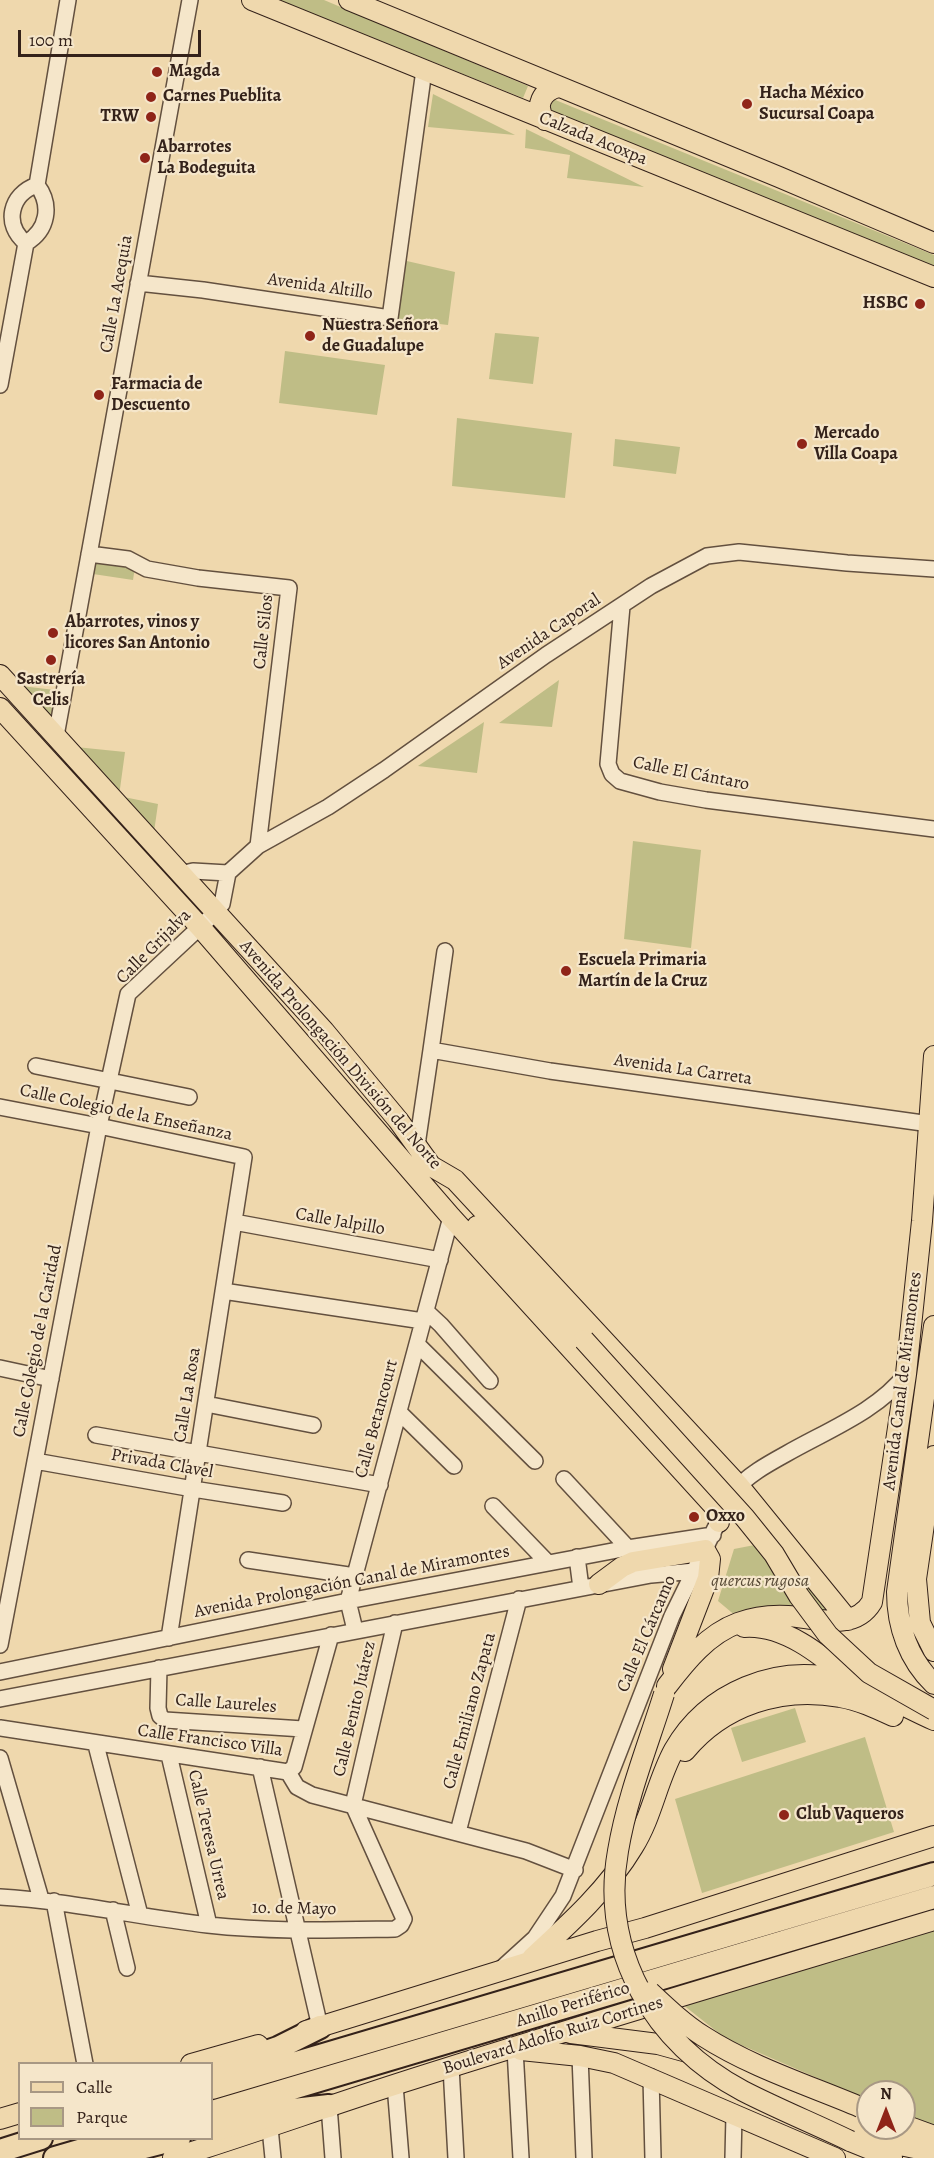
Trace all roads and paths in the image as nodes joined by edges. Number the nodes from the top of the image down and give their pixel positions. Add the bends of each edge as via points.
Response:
1 (68, 0) edge
2 (190, 0) edge
3 (252, 0) edge
4 (349, 0) edge
5 (424, 70) junction
6 (534, 76) junction
7 (558, 87) junction
8 (520, 109) junction
9 (545, 120) junction
10 (37, 184) junction
11 (26, 243) junction
12 (934, 243) edge
13 (934, 278) edge
14 (138, 283) junction
15 (0, 385) edge
16 (89, 554) junction
17 (934, 569) edge
18 (622, 606) junction
19 (0, 675) edge
20 (0, 708) edge
21 (56, 736) junction
22 (934, 830) edge
23 (258, 846) junction
24 (156, 848) junction
25 (140, 860) junction
26 (177, 871) junction
27 (228, 873) junction
28 (158, 881) junction
29 (216, 913) junction
30 (201, 928) junction
31 (445, 951) dead end
32 (328, 1036) junction
33 (306, 1050) junction
34 (431, 1050) junction
35 (934, 1056) edge
36 (36, 1066) dead end
37 (110, 1081) junction
38 (189, 1097) dead end
39 (0, 1107) edge
40 (930, 1124) junction
41 (99, 1126) junction
42 (417, 1144) junction
43 (244, 1157) joint
44 (431, 1166) junction
45 (451, 1217) junction
46 (234, 1222) junction
47 (440, 1260) junction
48 (223, 1291) junction
49 (425, 1316) junction
50 (934, 1326) edge
51 (417, 1344) junction
52 (0, 1368) edge
53 (906, 1374) junction
54 (51, 1378) junction
55 (490, 1381) dead end
56 (206, 1404) junction
57 (399, 1412) junction
58 (313, 1425) dead end
59 (96, 1435) dead end
60 (198, 1453) junction
61 (934, 1456) edge
62 (35, 1461) junction
63 (535, 1461) dead end
64 (454, 1466) dead end
65 (722, 1468) junction
66 (564, 1479) dead end
67 (380, 1485) junction
68 (739, 1486) junction
69 (698, 1487) junction
70 (193, 1489) junction
71 (283, 1503) dead end
72 (493, 1506) dead end
73 (712, 1536) junction
74 (628, 1548) junction
75 (577, 1557) junction
76 (248, 1560) dead end
77 (548, 1563) junction
78 (694, 1571) junction
79 (355, 1576) junction
80 (590, 1586) junction
81 (5, 1591) edge
82 (519, 1599) junction
83 (348, 1601) junction
84 (849, 1620) junction
85 (395, 1623) junction
86 (355, 1630) junction
87 (717, 1634) junction
88 (331, 1635) junction
89 (169, 1638) junction
90 (0, 1645) edge
91 (934, 1651) edge
92 (159, 1668) junction
93 (0, 1672) edge
94 (934, 1684) edge
95 (860, 1686) junction
96 (665, 1690) junction
97 (0, 1699) edge
98 (934, 1710) edge
99 (934, 1720) edge
100 (0, 1728) edge
101 (303, 1729) junction
102 (934, 1733) edge
103 (96, 1744) junction
104 (169, 1755) junction
105 (0, 1758) edge
106 (260, 1767) junction
107 (288, 1772) junction
108 (656, 1794) junction
109 (353, 1804) junction
110 (458, 1832) junction
111 (934, 1836) edge
112 (575, 1870) junction
113 (934, 1874) edge
114 (0, 1897) edge
115 (934, 1897) edge
116 (48, 1900) junction
117 (114, 1910) junction
118 (140, 1915) junction
119 (934, 1920) edge
120 (209, 1925) junction
121 (299, 1931) junction
122 (526, 1963) junction
123 (128, 1968) dead end
124 (498, 1972) junction
125 (633, 1976) junction
126 (320, 2027) junction
127 (566, 2032) junction
128 (515, 2049) junction
129 (580, 2056) junction
130 (85, 2062) edge
131 (199, 2062) edge
132 (451, 2067) junction
133 (213, 2071) edge
134 (651, 2077) junction
135 (395, 2085) junction
136 (213, 2088) edge
137 (856, 2105) edge
138 (329, 2106) junction
139 (213, 2112) edge
140 (18, 2114) edge
141 (734, 2115) junction
142 (0, 2119) edge
143 (270, 2128) junction
144 (916, 2129) edge
145 (213, 2130) edge
146 (934, 2136) edge
147 (38, 2140) edge
148 (118, 2140) edge
149 (175, 2140) edge
150 (0, 2151) edge
151 (934, 2152) edge
152 (55, 2158) edge
153 (102, 2158) edge
154 (173, 2158) edge
155 (273, 2158) edge
156 (333, 2158) edge
157 (401, 2158) edge
158 (456, 2158) edge
159 (522, 2158) edge
160 (584, 2158) edge
161 (653, 2158) edge
162 (733, 2158) edge
163 (835, 2158) edge
164 (892, 2158) edge

1 - 10 street
2 - 14 street, Calle La Acequia
3 - 5 main road, Calzada Acoxpa
4 - 6 main road, Calzada Acoxpa
5 - 8 main road, Calzada Acoxpa
5 - 14 street, Avenida Altillo via 390,318
6 - 7 main road, Calzada Acoxpa
6 - 8 main road via 538,96 533,104
7 - 9 main road via 542,98 539,107
7 - 12 main road, Calzada Acoxpa
8 - 9 main road, Calzada Acoxpa
9 - 13 main road, Calzada Acoxpa
10 - 11 street via 45,199 46,215 37,234
10 - 11 street via 19,196 12,209 14,228
11 - 15 street
14 - 16 street, Calle La Acequia
16 - 21 street, Calle La Acequia
16 - 23 street, Calle Silos via 128,559 147,569 198,578 289,588
17 - 18 street, Avenida Caporal via 724,553 686,566
18 - 22 street, Calle El Cántaro via 608,764 620,780 706,800
18 - 23 street, Avenida Caporal via 337,801
19 - 21 main road, Avenida Prolongación División del Norte
20 - 25 main road, Avenida Prolongación División del Norte
21 - 24 main road, Avenida Prolongación División del Norte
23 - 27 street, Avenida Caporal
24 - 25 main road via 153,859
24 - 26 main road, Avenida Prolongación División del Norte
25 - 28 main road, Avenida Prolongación División del Norte
26 - 27 street
26 - 28 main road via 167,866 161,868
26 - 29 main road, Avenida Prolongación División del Norte
27 - 29 street via 222,904
28 - 30 main road, Avenida Prolongación División del Norte
29 - 30 street, Calle Grijalva
29 - 32 main road, Avenida Prolongación División del Norte
30 - 33 main road, Avenida Prolongación División del Norte
30 - 37 street, Calle Grijalva via 128,994
31 - 34 street
32 - 33 main road
32 - 42 main road, Avenida Prolongación División del Norte
33 - 45 main road, Avenida Prolongación División del Norte
34 - 40 street, Avenida La Carreta via 550,1071
34 - 42 street
35 - 40 main road, Avenida Canal de Miramontes
36 - 37 street
37 - 38 street
37 - 41 street, Calle Colegio de la Caridad
39 - 41 street, Calle Colegio de la Enseñanza
40 - 53 main road, Avenida Canal de Miramontes
41 - 43 street, Calle Colegio de la Enseñanza
41 - 54 street, Calle Colegio de la Caridad
42 - 44 main road, Avenida Prolongación División del Norte
43 - 46 street, Calle La Rosa
44 - 65 main road, Avenida Prolongación División del Norte via 454,1180
44 - 98 main road, bridge via 444,1189 745,1518 828,1635 869,1674
45 - 47 street, Calle Betancourt
45 - 69 main road, Avenida Prolongación División del Norte
46 - 47 street, Calle Jalpillo
46 - 48 street, Calle La Rosa
47 - 49 street, Calle Betancourt
48 - 49 street
48 - 56 street, Calle La Rosa
49 - 51 street, Calle Betancourt
49 - 55 street via 441,1325
50 - 94 main road, Avenida Canal de Miramontes via 897,1592 904,1637 915,1660
51 - 57 street, Calle Betancourt
51 - 63 street
52 - 54 street
53 - 68 street, Calle El Cárcamo via 874,1404 761,1467
53 - 84 main road, Avenida Canal de Miramontes via 874,1596 865,1612
54 - 62 street, Calle Colegio de la Caridad
56 - 58 street
56 - 60 street, Calle La Rosa
57 - 64 street
57 - 67 street, Calle Betancourt
59 - 60 street
60 - 67 street
60 - 70 street, Calle La Rosa
61 - 91 main road via 916,1595 920,1623
62 - 70 street, Privada Clavel
62 - 81 street, Calle Colegio de la Caridad
65 - 68 main road, Avenida Prolongación División del Norte
65 - 69 main road via 716,1481
66 - 74 street
67 - 79 street, Calle Betancourt
68 - 73 street, Calle El Cárcamo
68 - 84 main road, Avenida Prolongación División del Norte
69 - 73 main road, Avenida Prolongación División del Norte via 718,1515
70 - 71 street, Privada Clavel
70 - 89 street, Calle La Rosa
72 - 77 street
73 - 74 street, Avenida Prolongación Canal de Miramontes
73 - 78 street, Calle El Cárcamo
73 - 80 main road via 633,1562
73 - 96 main road via 708,1578
74 - 75 street, Avenida Prolongación Canal de Miramontes
75 - 77 street, Avenida Prolongación Canal de Miramontes
75 - 80 street
76 - 79 street
77 - 83 street, Avenida Prolongación Canal de Miramontes
78 - 80 street
78 - 112 street, Calle El Cárcamo via 672,1616
79 - 83 street, Calle Betancourt
80 - 82 street
81 - 90 street, Calle Colegio de la Caridad
82 - 85 street
82 - 110 street, Calle Emiliano Zapata
83 - 86 street, Calle Betancourt
83 - 89 street, Avenida Prolongación Canal de Miramontes
84 - 87 main road via 775,1616 749,1619
85 - 86 street
85 - 109 street, Calle Benito Juárez
86 - 88 street
87 - 95 main road via 749,1627 783,1634 818,1654
87 - 96 main road via 694,1654
88 - 92 street
88 - 101 street
89 - 93 street, Avenida Prolongación Canal de Miramontes
92 - 97 street
92 - 101 street, Calle Laureles via 158,1708 159,1716 165,1720
95 - 99 main road
95 - 108 main road via 830,1677 802,1675 753,1684 731,1693 690,1726 667,1764
96 - 125 main road, bridge via 617,1852 615,1915 621,1946
100 - 103 street, Calle Francisco Villa
101 - 107 street via 294,1767
102 - 108 main road via 855,1701 815,1694 762,1699 720,1720 698,1737
103 - 104 street, Calle Francisco Villa
103 - 118 street
104 - 106 street, Calle Francisco Villa
104 - 120 street, Calle Teresa Urrea
105 - 116 street
106 - 107 street, Calle Francisco Villa
106 - 121 street
107 - 109 street, Calle Francisco Villa via 297,1787 312,1795
108 - 122 main road via 625,1860 577,1916
109 - 110 street, Calle Francisco Villa
109 - 121 street, 1o. de Mayo via 404,1919 396,1929
110 - 112 street, Calle Francisco Villa
111 - 122 main road
112 - 124 street, Calle El Cárcamo via 545,1925
113 - 136 highway, Anillo Periférico
114 - 116 street, 1o. de Mayo
115 - 139 highway, Anillo Periférico
116 - 117 street, 1o. de Mayo
116 - 130 street
117 - 118 street, 1o. de Mayo
117 - 123 street
118 - 120 street, 1o. de Mayo
119 - 127 main road, Boulevard Adolfo Ruiz Cortines
120 - 121 street, 1o. de Mayo
121 - 126 street
122 - 124 main road
124 - 126 main road
125 - 137 main road, bridge via 703,2036 744,2059
125 - 164 main road, bridge via 658,2018 695,2059 742,2090
126 - 131 main road
126 - 133 highway via 278,2048
127 - 128 main road, Boulevard Adolfo Ruiz Cortines
127 - 151 main road via 658,2044 698,2055 900,2145
128 - 129 main road
128 - 132 main road, Boulevard Adolfo Ruiz Cortines
128 - 159 street
129 - 134 main road via 614,2062
129 - 160 street
132 - 135 main road, Boulevard Adolfo Ruiz Cortines
132 - 158 street
134 - 141 main road
134 - 161 street
135 - 138 main road, Boulevard Adolfo Ruiz Cortines
135 - 157 street
138 - 143 main road, Boulevard Adolfo Ruiz Cortines
138 - 145 highway via 287,2111
138 - 156 street
140 - 142 main road
141 - 162 street
141 - 163 main road
143 - 154 main road, Boulevard Adolfo Ruiz Cortines
143 - 155 street
144 - 146 main road
147 - 150 highway
148 - 152 highway
149 - 153 highway

